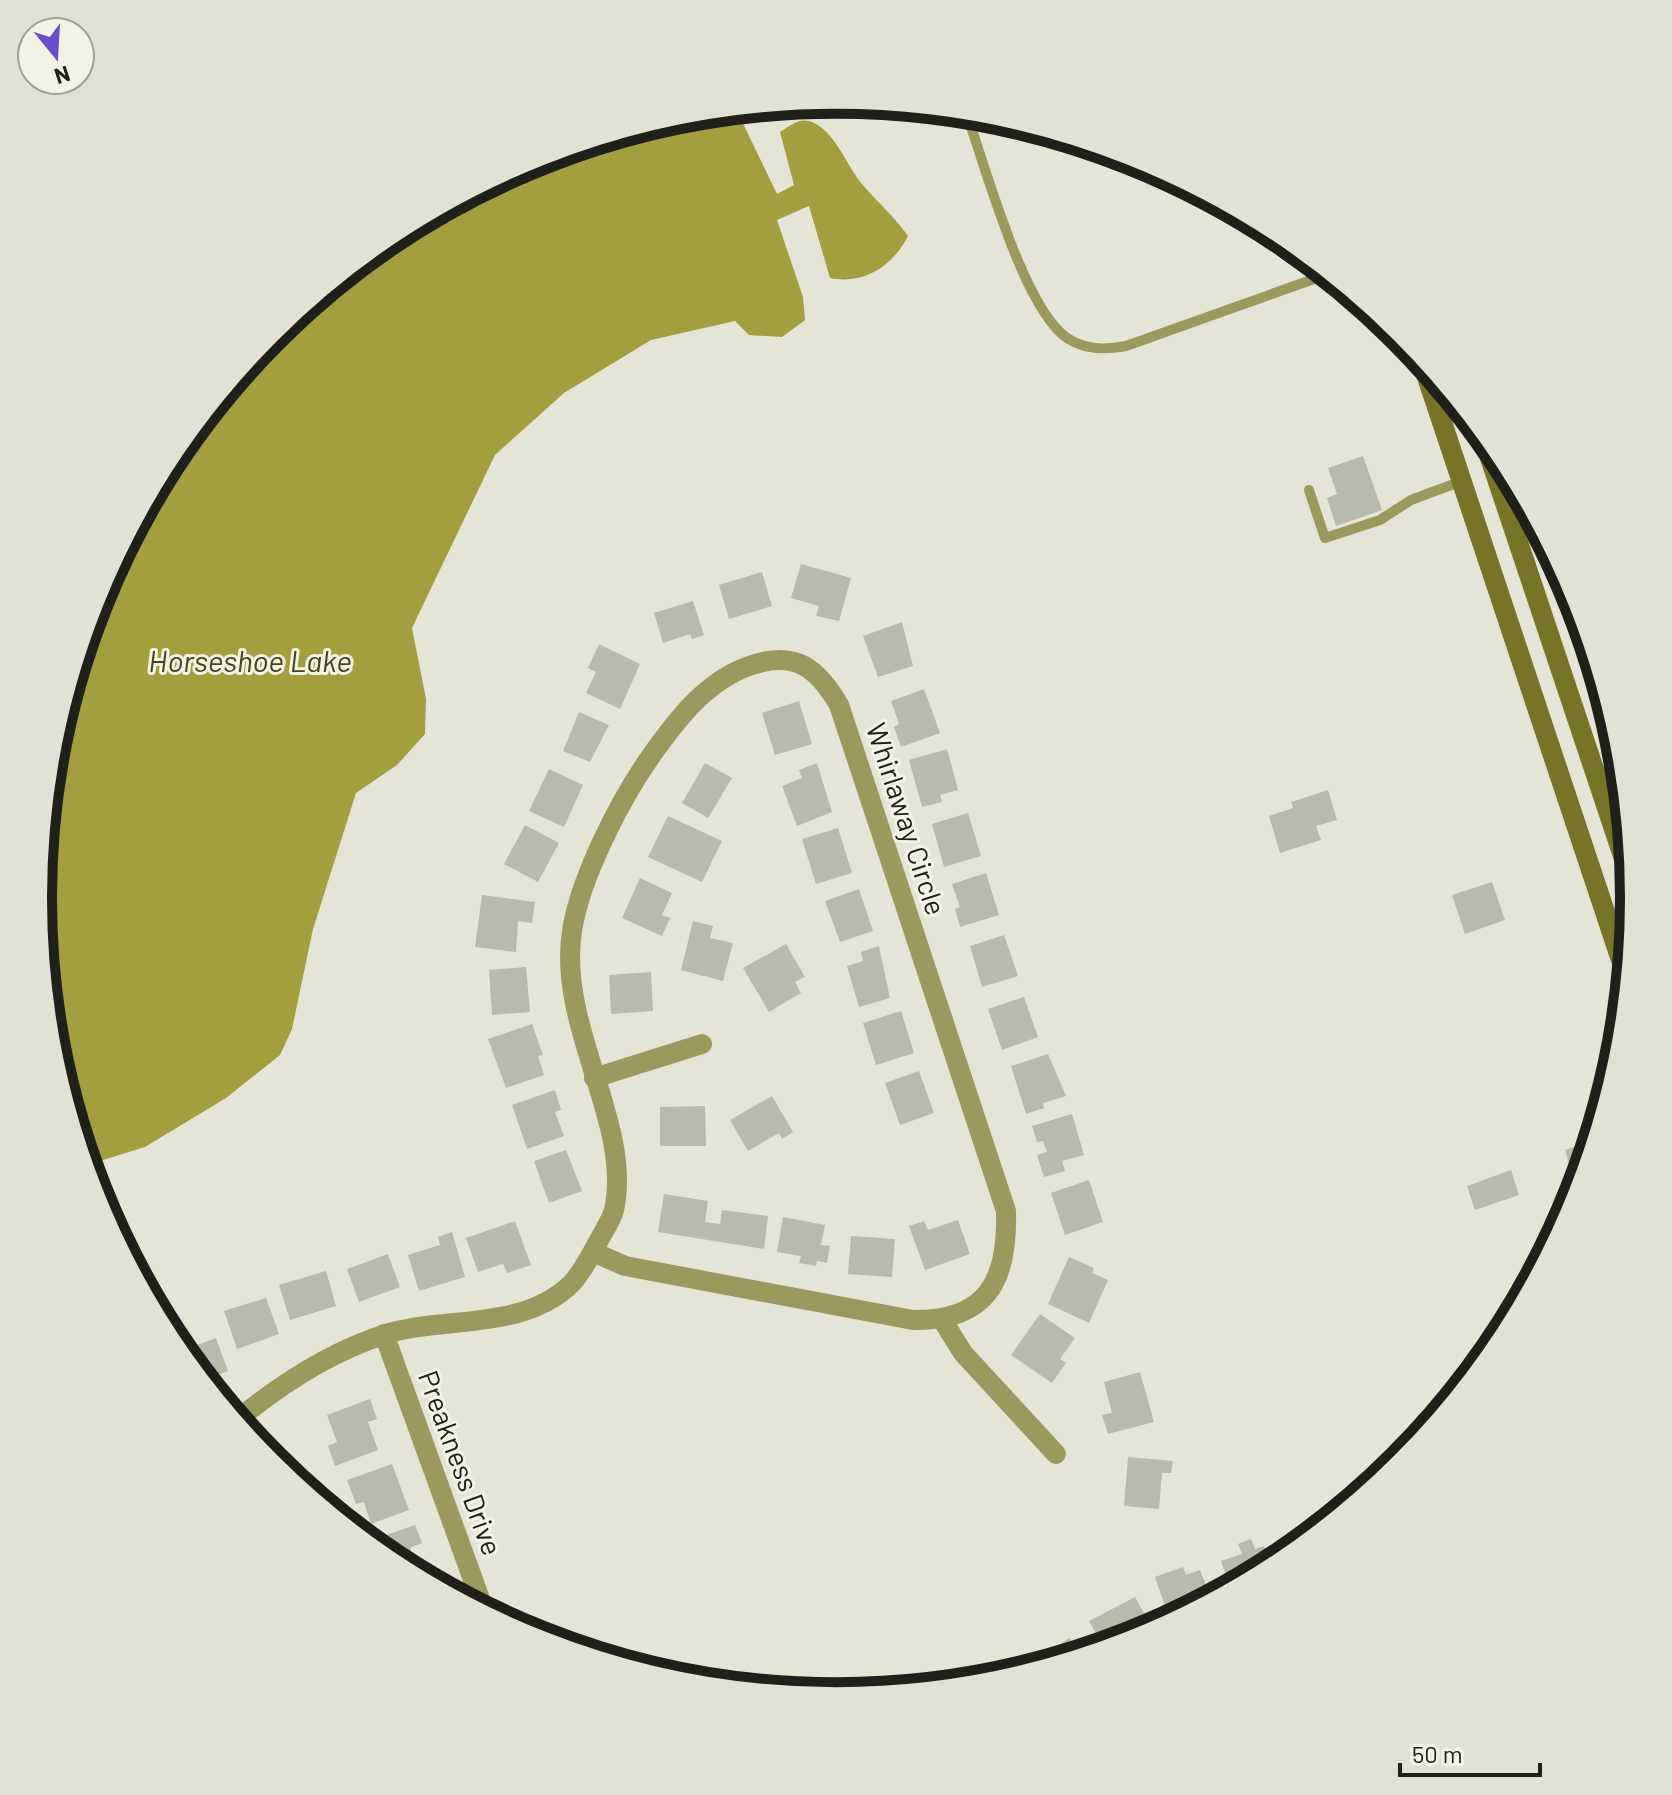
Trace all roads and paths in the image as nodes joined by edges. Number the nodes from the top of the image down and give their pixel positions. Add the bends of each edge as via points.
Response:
1 (971, 126) edge
2 (1316, 278) edge
3 (1431, 388) edge
4 (1495, 474) edge
5 (1462, 481) junction
6 (1309, 490) dead end
7 (1617, 839) edge
8 (1618, 950) edge
9 (702, 1044) dead end
10 (594, 1078) junction
11 (593, 1252) junction
12 (943, 1321) junction
13 (384, 1334) junction
14 (246, 1413) edge
15 (1056, 1454) dead end
16 (479, 1595) edge

1 - 2 lane via 1042,313 1066,337 1086,347 1126,346
3 - 5 street
4 - 7 street
5 - 6 lane via 1411,500 1380,520 1325,538
5 - 8 street
9 - 10 street
10 - 11 street, Whirlaway Circle via 617,1171 613,1212
10 - 12 street, Whirlaway Circle via 579,1033 571,933 625,792 702,693 770,659 798,662 823,676 839,705 1006,1211 1008,1253 992,1287 971,1309
11 - 12 street via 640,1269 895,1319
11 - 13 street, Whirlaway Circle via 571,1284 524,1314
12 - 15 street via 963,1353
13 - 14 street, Whirlaway Circle via 317,1363
13 - 16 street, Preakness Drive

